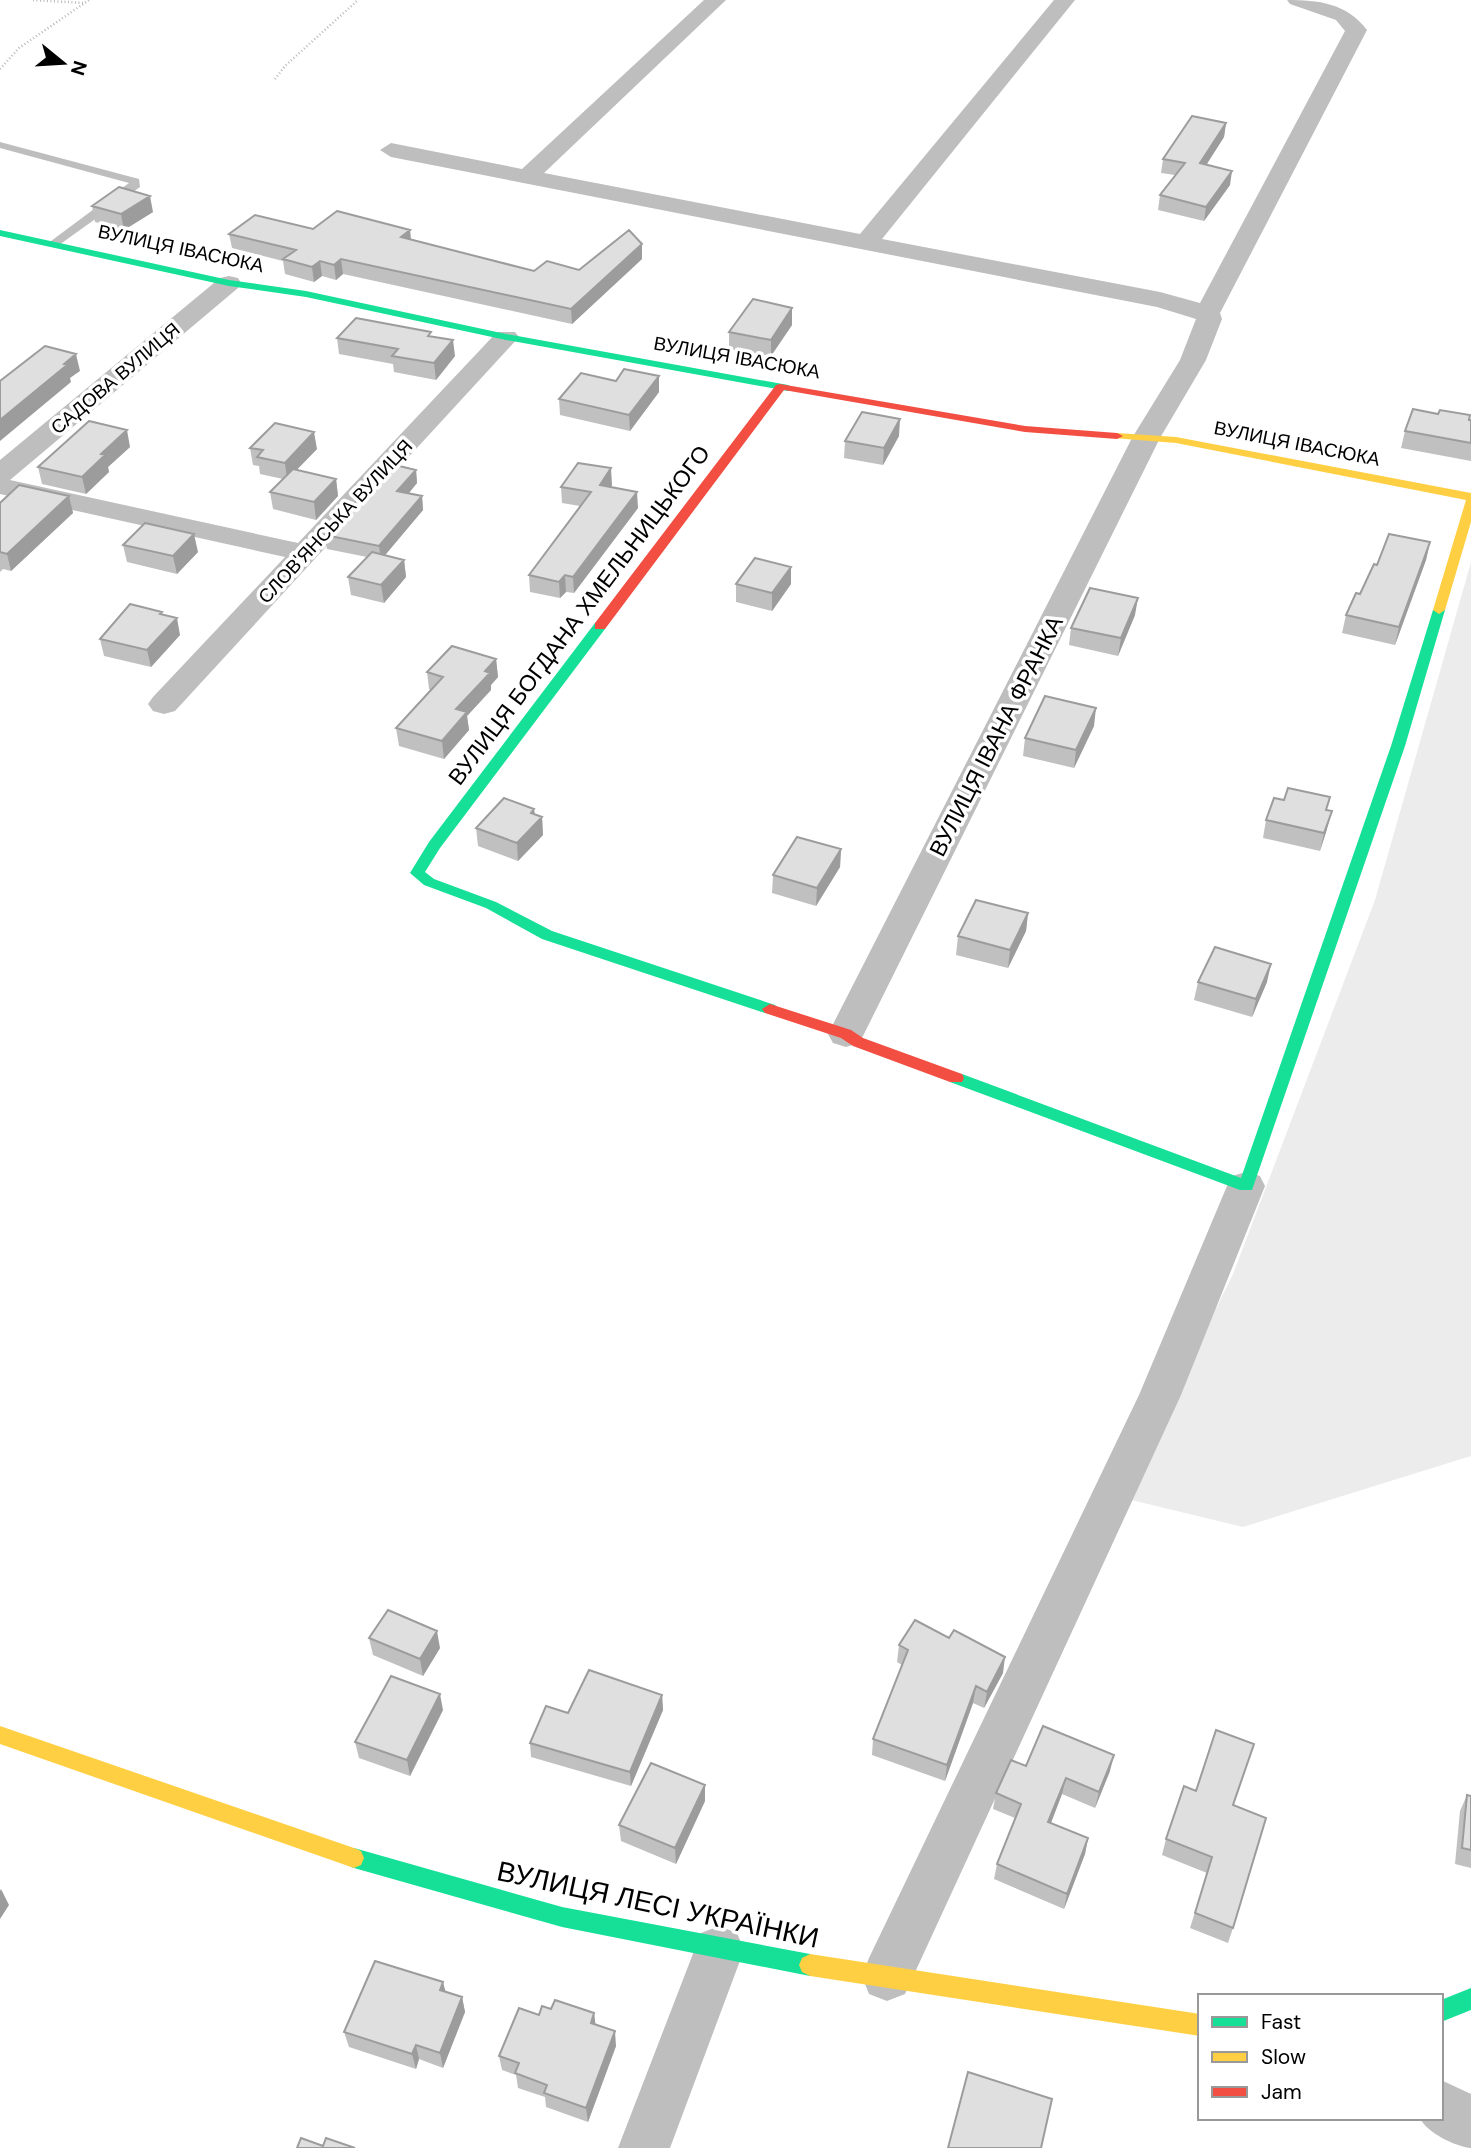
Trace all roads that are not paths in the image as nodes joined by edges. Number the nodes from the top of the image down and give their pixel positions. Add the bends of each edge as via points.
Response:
1 (716, 0) edge
2 (1065, 0) edge
3 (1297, 0) edge
4 (0, 145) edge
5 (391, 150) dead end
6 (526, 177) junction
7 (0, 233) edge
8 (55, 243) junction
9 (865, 244) junction
10 (229, 282) junction
11 (1207, 313) junction
12 (506, 337) junction
13 (780, 387) junction
14 (1146, 438) junction
15 (0, 474) edge
16 (0, 486) edge
17 (1471, 499) edge
18 (305, 553) junction
19 (164, 704) dead end
20 (846, 1034) junction
21 (1246, 1186) junction
22 (0, 1735) edge
23 (719, 1950) junction
24 (887, 1976) junction
25 (1471, 1999) edge
26 (1443, 2010) edge
27 (1198, 2025) edge
28 (1443, 2107) edge
29 (1471, 2124) edge
30 (644, 2148) edge

1 - 6 street
2 - 9 street
3 - 11 street via 1343,16 1356,30
4 - 8 lane via 135,181 134,187
5 - 6 street
6 - 9 street
7 - 8 street, ВУЛИЦЯ ІВАСЮКА
8 - 10 street, ВУЛИЦЯ ІВАСЮКА
9 - 11 street
10 - 12 street, ВУЛИЦЯ ІВАСЮКА
10 - 15 street, САДОВА ВУЛИЦЯ
11 - 14 street via 1209,320 1193,360
12 - 13 street, ВУЛИЦЯ ІВАСЮКА
12 - 18 street, СЛОВ'ЯНСЬКА ВУЛИЦЯ
13 - 14 street, ВУЛИЦЯ ІВАСЮКА via 1025,429
13 - 20 street, ВУЛИЦЯ БОГДАНА ХМЕЛЬНИЦЬКОГО via 417,873 547,935
14 - 17 street, ВУЛИЦЯ ІВАСЮКА via 1176,440
14 - 20 street, ВУЛИЦЯ ІВАНА ФРАНКА
16 - 18 street
17 - 21 street via 1398,746
18 - 19 street, СЛОВ'ЯНСЬКА ВУЛИЦЯ
20 - 21 street
21 - 24 street via 1160,1395
22 - 23 street, ВУЛИЦЯ ЛЕСІ УКРАЇНКИ via 386,1868 560,1917
23 - 24 street, ВУЛИЦЯ ЛЕСІ УКРАЇНКИ
23 - 30 street
24 - 27 street, ВУЛИЦЯ ЛЕСІ УКРАЇНКИ
25 - 26 street
28 - 29 street

